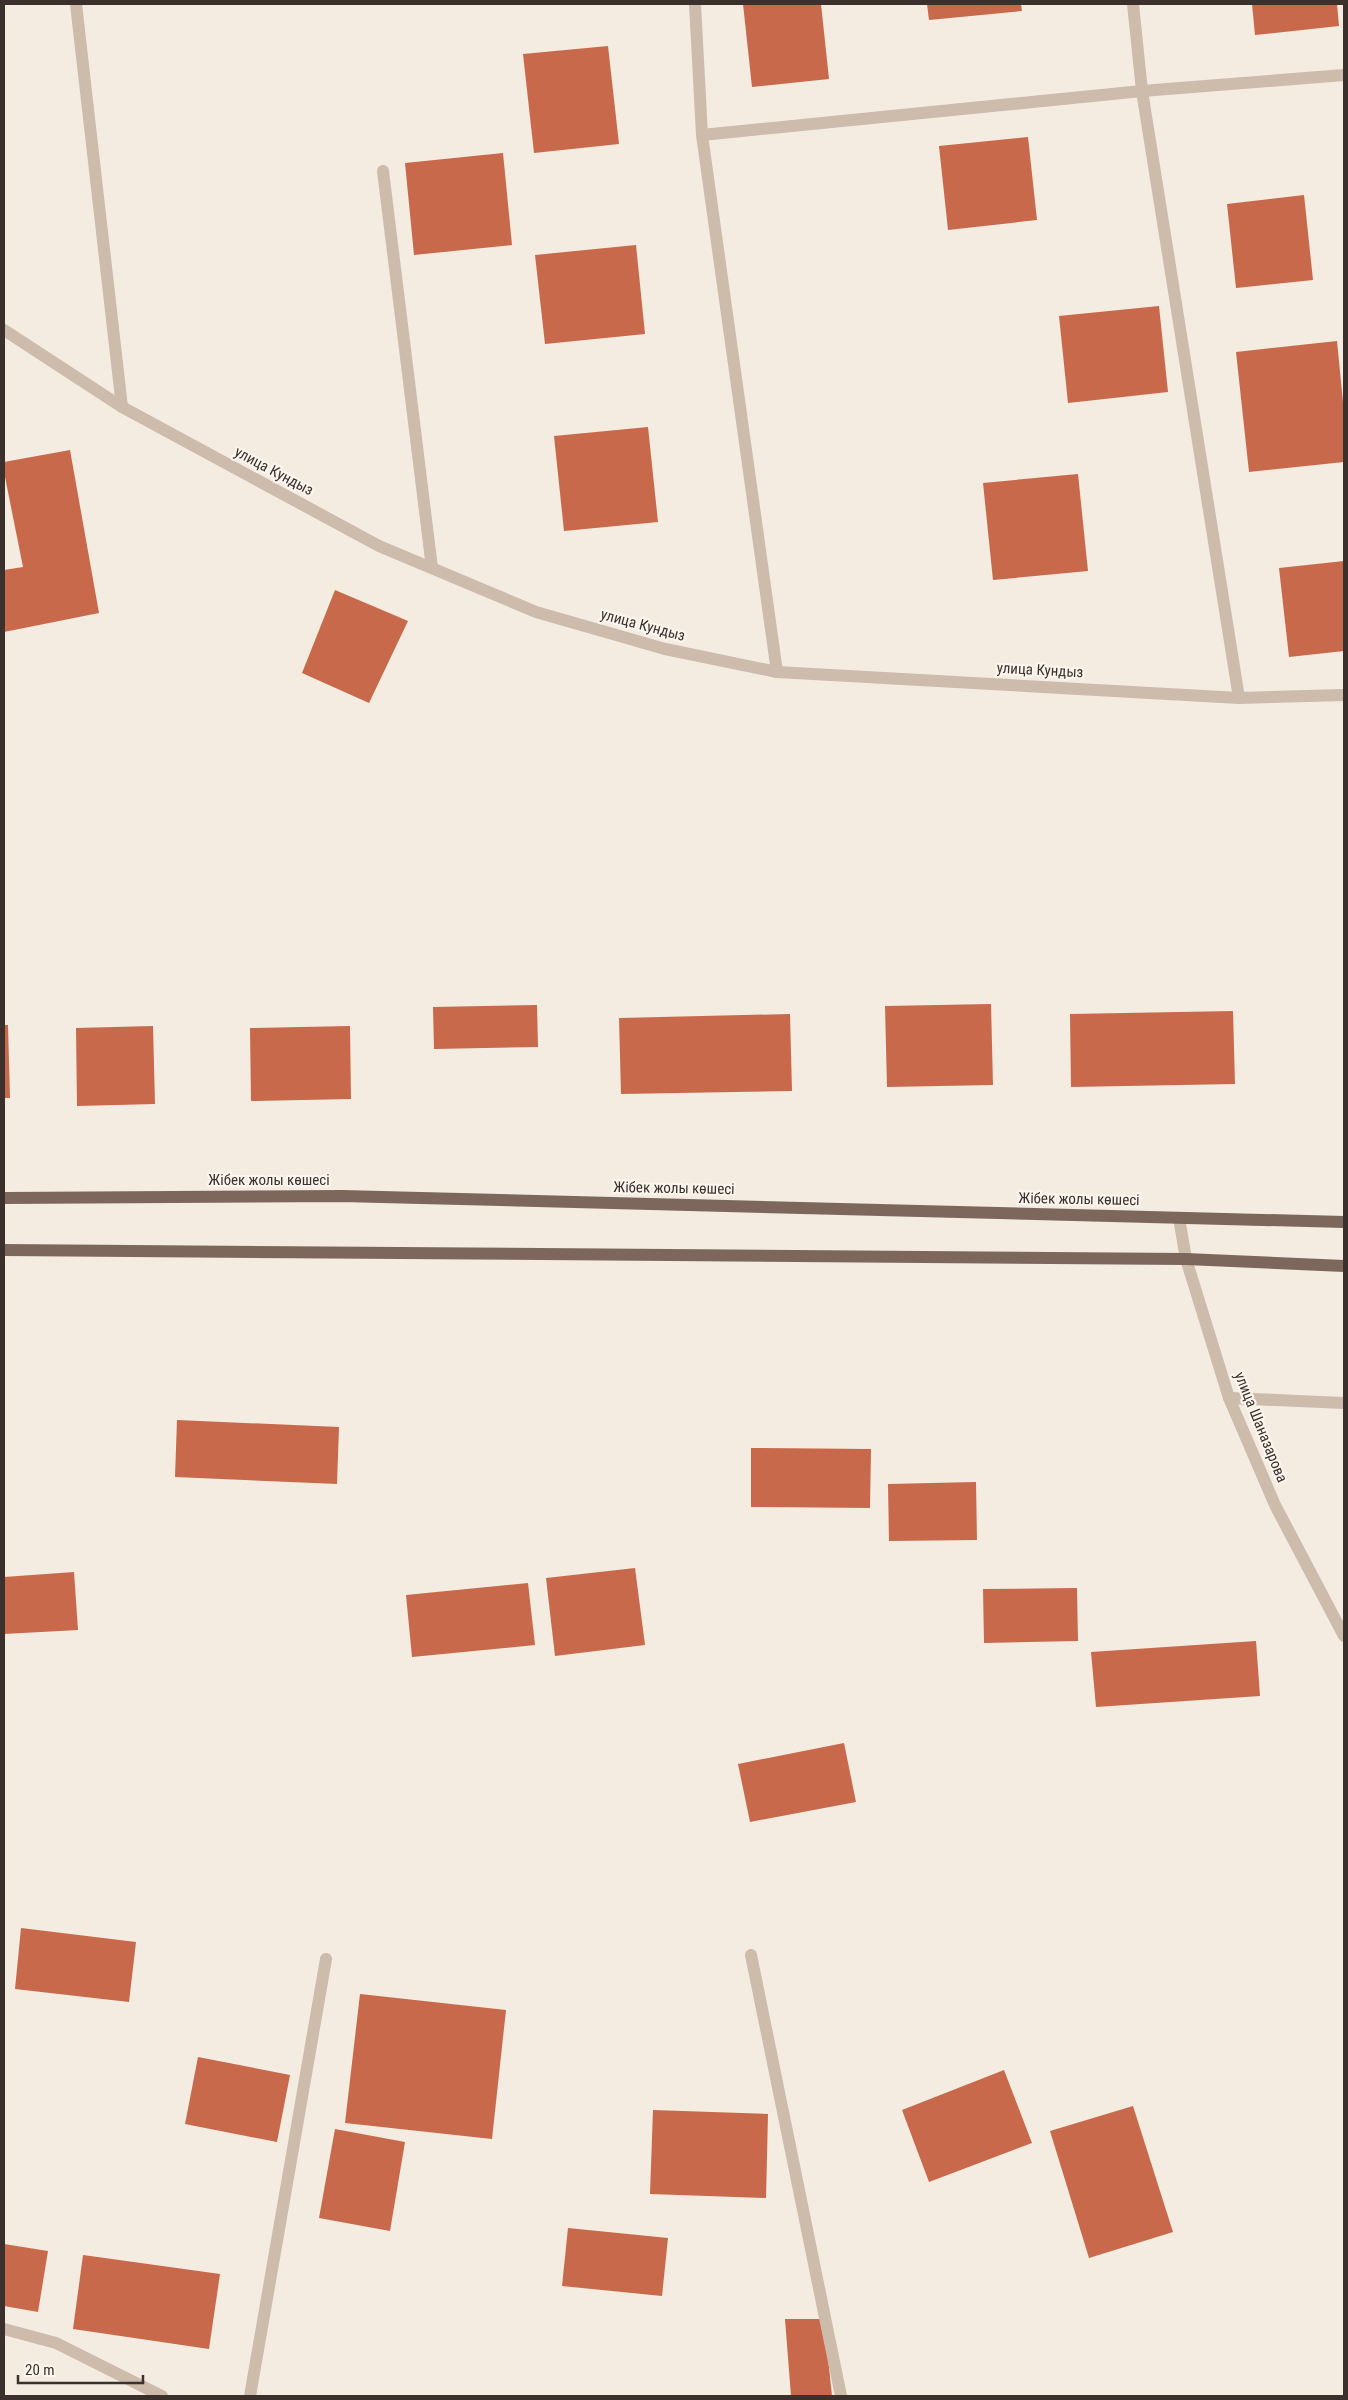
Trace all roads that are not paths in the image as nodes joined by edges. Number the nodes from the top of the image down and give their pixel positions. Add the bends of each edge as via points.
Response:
1 (76, 4) edge
2 (695, 4) edge
3 (1133, 4) edge
4 (1344, 75) edge
5 (1142, 91) junction
6 (702, 135) junction
7 (383, 171) dead end
8 (4, 330) edge
9 (122, 407) junction
10 (432, 568) junction
11 (777, 672) junction
12 (1344, 696) edge
13 (1239, 698) junction
14 (4, 1198) edge
15 (1179, 1218) junction
16 (1344, 1222) edge
17 (4, 1250) edge
18 (1186, 1259) junction
19 (1344, 1266) edge
20 (1229, 1398) junction
21 (1344, 1404) edge
22 (1344, 1636) edge
23 (751, 1955) dead end
24 (326, 1958) dead end
25 (4, 2330) edge
26 (162, 2396) edge
27 (250, 2396) edge
28 (841, 2396) edge

1 - 9 street
2 - 6 street
3 - 5 street
4 - 5 street
5 - 6 street
5 - 13 street
6 - 11 street
7 - 10 street
8 - 9 street, улица Кундыз
9 - 10 street, улица Кундыз via 379,546
10 - 11 street, улица Кундыз via 536,612 665,649
11 - 13 street, улица Кундыз
12 - 13 street, улица Кундыз
14 - 15 main road, Жібек жолы көшесі via 342,1196
15 - 16 main road, Жібек жолы көшесі
15 - 18 street, улица Шаназарова
17 - 18 main road
18 - 19 main road
18 - 20 street, улица Шаназарова
20 - 21 street
20 - 22 street, улица Шаназарова via 1275,1505
23 - 28 street
24 - 27 street
25 - 26 street via 56,2343

